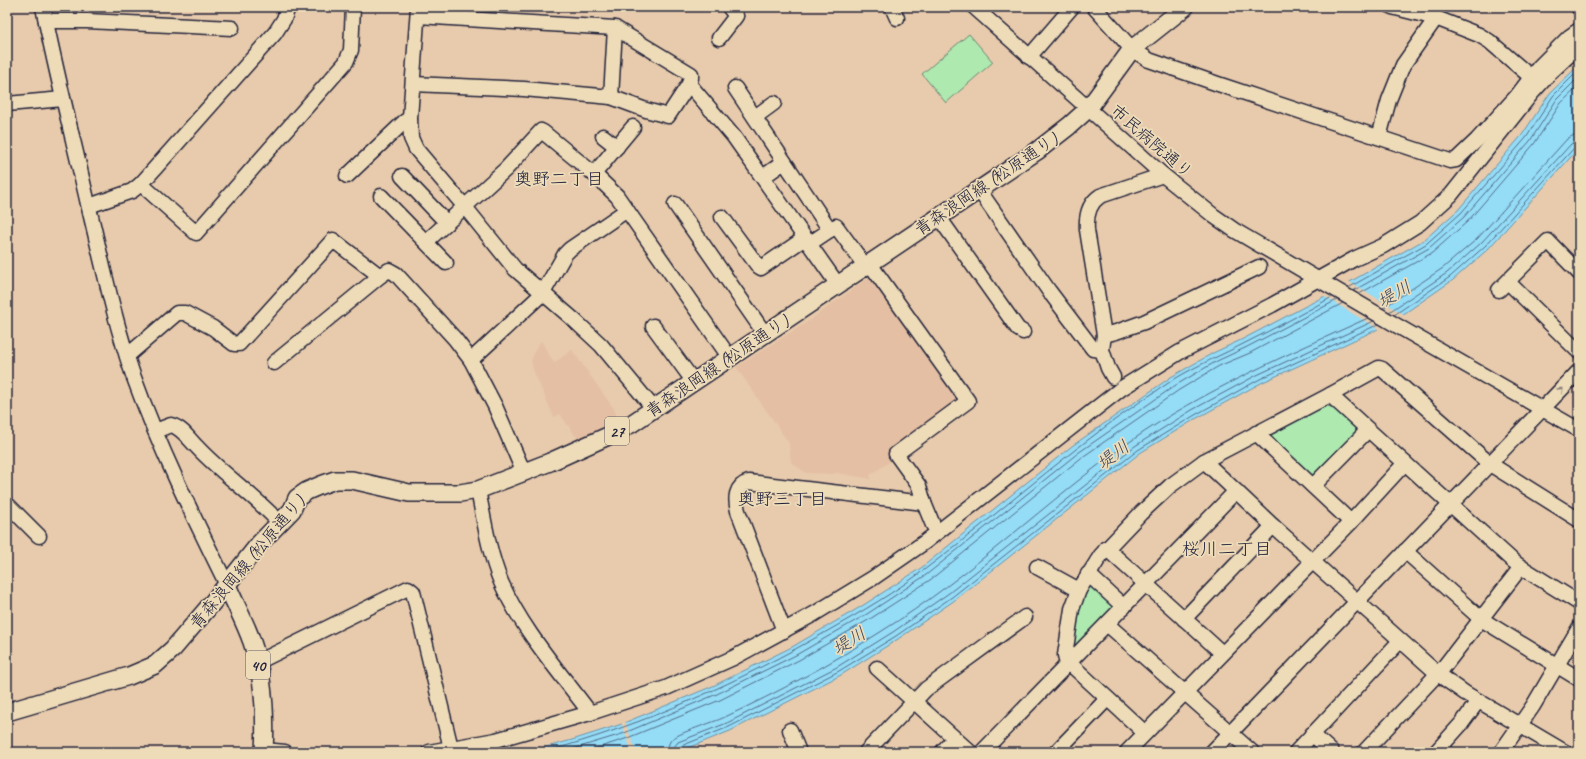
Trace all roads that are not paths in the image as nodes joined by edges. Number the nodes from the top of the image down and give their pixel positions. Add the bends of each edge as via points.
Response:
1 (43, 7) edge
2 (288, 7) edge
3 (353, 7) edge
4 (729, 7) edge
5 (974, 7) edge
6 (1072, 7) edge
7 (1094, 7) edge
8 (1185, 7) edge
9 (1392, 7) edge
10 (418, 11) edge
11 (1436, 18) junction
12 (46, 22) junction
13 (232, 28) dead end
14 (615, 28) junction
15 (1579, 30) edge
16 (719, 38) dead end
17 (1579, 46) edge
18 (1132, 49) junction
19 (1029, 57) junction
20 (1531, 77) junction
21 (412, 84) junction
22 (689, 84) junction
23 (735, 88) dead end
24 (611, 96) junction
25 (63, 99) junction
26 (774, 103) dead end
27 (7, 104) edge
28 (1088, 109) junction
29 (755, 117) junction
30 (410, 118) junction
31 (633, 127) dead end
32 (603, 136) dead end
33 (1379, 137) junction
34 (617, 147) junction
35 (784, 162) junction
36 (594, 174) junction
37 (1163, 175) junction
38 (347, 176) dead end
39 (402, 176) dead end
40 (763, 177) junction
41 (141, 184) junction
42 (979, 190) junction
43 (381, 196) dead end
44 (675, 204) dead end
45 (89, 206) junction
46 (465, 207) junction
47 (627, 210) junction
48 (938, 216) junction
49 (722, 217) dead end
50 (447, 222) junction
51 (830, 230) junction
52 (426, 241) junction
53 (807, 241) junction
54 (446, 263) dead end
55 (868, 265) junction
56 (1259, 268) dead end
57 (1579, 272) edge
58 (380, 276) junction
59 (1320, 280) junction
60 (838, 285) junction
61 (543, 293) junction
62 (653, 326) dead end
63 (1023, 332) dead end
64 (765, 334) junction
65 (1104, 335) junction
66 (1102, 350) junction
67 (1579, 352) edge
68 (127, 356) junction
69 (730, 358) junction
70 (472, 360) junction
71 (274, 363) dead end
72 (1579, 371) edge
73 (1113, 377) dead end
74 (694, 382) junction
75 (1330, 395) junction
76 (654, 409) junction
77 (1543, 409) junction
78 (1368, 430) junction
79 (1579, 430) edge
80 (155, 431) junction
81 (1256, 433) junction
82 (1204, 461) junction
83 (1406, 463) junction
84 (1490, 464) junction
85 (524, 473) junction
86 (1313, 486) junction
87 (478, 490) junction
88 (1236, 491) junction
89 (924, 503) junction
90 (7, 504) edge
91 (1451, 504) junction
92 (1579, 520) edge
93 (280, 522) junction
94 (1351, 522) junction
95 (932, 526) dead end
96 (1273, 526) junction
97 (39, 536) dead end
98 (1106, 548) junction
99 (1406, 551) junction
100 (1312, 562) junction
101 (1037, 567) dead end
102 (1521, 568) junction
103 (1088, 574) junction
104 (1145, 584) junction
105 (227, 585) junction
106 (1079, 590) junction
107 (1357, 602) junction
108 (1579, 603) edge
109 (1124, 607) junction
110 (1025, 617) dead end
111 (1184, 619) junction
112 (1481, 619) junction
113 (1107, 624) junction
114 (1579, 628) edge
115 (784, 631) junction
116 (1400, 641) junction
117 (1222, 653) junction
118 (258, 662) junction
119 (1068, 663) junction
120 (1558, 666) junction
121 (877, 668) dead end
122 (1438, 674) junction
123 (1579, 679) edge
124 (1184, 692) junction
125 (1107, 699) junction
126 (1478, 701) junction
127 (914, 702) junction
128 (7, 712) edge
129 (590, 713) junction
130 (1520, 726) junction
131 (790, 730) dead end
132 (1146, 733) junction
133 (1231, 733) junction
134 (1312, 734) junction
135 (954, 739) junction
136 (451, 748) junction
137 (264, 751) edge
138 (1560, 751) edge
139 (285, 752) edge
140 (430, 752) edge
141 (799, 752) edge
142 (866, 752) edge
143 (942, 752) edge
144 (970, 752) edge
145 (982, 752) edge
146 (1056, 752) edge
147 (1127, 752) edge
148 (1212, 752) edge
149 (1252, 752) edge
150 (1296, 752) edge
151 (1332, 752) edge
152 (1364, 752) edge
153 (1436, 752) edge
154 (1500, 752) edge

1 - 12 street
2 - 41 street via 275,32
3 - 41 street via 351,50 346,62 196,233
4 - 16 street via 736,16
5 - 19 street, 市民病院通り
6 - 19 street
7 - 18 street
8 - 18 main road, 青森浪岡線 (松原通り) / 27
9 - 11 street
10 - 14 street
10 - 21 street
11 - 20 street via 1489,41
11 - 33 street via 1403,65 1388,100
12 - 13 street
12 - 25 street
14 - 22 street via 691,74
14 - 24 street
15 - 20 street
17 - 59 street via 1532,93 1434,212 1383,246 1354,259
18 - 28 main road, 青森浪岡線 (松原通り) / 27
18 - 33 street via 1149,60
19 - 28 street, 市民病院通り
20 - 33 street via 1499,116 1456,160 1443,159
21 - 24 street
21 - 30 street
22 - 24 street via 668,116
22 - 40 street
23 - 29 street
25 - 27 street
25 - 45 street
26 - 29 street
28 - 37 street, 市民病院通り
28 - 42 main road, 青森浪岡線 (松原通り) / 27 via 1037,151
29 - 35 street
30 - 38 street
30 - 46 street via 411,138 416,149
31 - 34 street
32 - 34 street
34 - 36 street
35 - 40 street
35 - 51 street
36 - 46 street via 541,132
36 - 47 street
37 - 59 street, 市民病院通り via 1234,230
37 - 65 street via 1100,196 1091,203 1086,222
39 - 50 street
40 - 53 street
41 - 45 street via 132,191
42 - 48 main road, 青森浪岡線 (松原通り) / 27
42 - 66 street via 1093,349
43 - 52 street
44 - 64 street
45 - 68 street
46 - 50 street
46 - 61 street via 514,269
47 - 61 street via 570,249
47 - 69 street
48 - 55 main road, 青森浪岡線 (松原通り) / 27
48 - 63 street via 1018,329
49 - 53 street via 761,268
50 - 52 street
51 - 53 street
51 - 55 street via 836,226
52 - 54 street
53 - 60 street
55 - 60 main road, 青森浪岡線 (松原通り) / 27
55 - 89 street via 968,401 896,454 919,486
56 - 65 street via 1144,322
57 - 67 street via 1548,241 1504,286
58 - 68 street via 333,240 239,344 234,344 213,328 181,312
58 - 70 street via 388,270 396,274
58 - 71 street
59 - 77 street, 市民病院通り
59 - 115 street via 1180,352 1122,388 901,560
60 - 64 main road, 青森浪岡線 (松原通り) / 27
61 - 70 street
61 - 76 street via 601,345
62 - 74 street
64 - 69 main road, 青森浪岡線 (松原通り) / 27
65 - 66 street
66 - 73 street
68 - 80 street
69 - 74 main road, 青森浪岡線 (松原通り) / 27
70 - 85 street
77 -> 72 street
74 - 76 main road, 青森浪岡線 (松原通り) / 27
75 - 78 street
75 - 81 street
75 - 84 street via 1379,368 1382,369
76 - 85 main road, 青森浪岡線 (松原通り) / 27 via 608,436
77 - 79 street, 市民病院通り
77 - 84 street
78 - 83 street
78 - 86 street
80 - 93 street via 171,425 179,429 204,455
80 - 105 street
81 - 82 street
81 - 86 street
82 - 88 street
82 - 98 street via 1160,495
83 - 91 street
83 - 94 street
84 - 91 street
84 - 92 street
85 - 87 main road, 青森浪岡線 (松原通り) / 27
86 - 94 street
87 - 93 main road, 青森浪岡線 (松原通り) / 27 via 460,493 409,493 352,480 335,480 307,491 298,498 292,510
87 - 129 street via 490,547 506,593 530,632
88 - 96 street
88 - 104 street
89 - 95 street
89 - 115 street via 764,483 743,484 736,495 738,511
90 - 97 street
91 - 99 street
91 - 102 street
93 - 105 main road, 青森浪岡線 (松原通り) / 27
94 - 100 street
96 - 100 street
96 - 111 street
98 - 103 street
98 - 104 street
99 - 107 street
99 - 112 street
100 - 107 street
100 - 117 street
101 - 106 street
102 - 108 street
102 - 112 street
103 - 106 street
103 - 109 street
104 - 109 street
104 - 111 street
105 - 118 main road, 40
105 - 128 main road, 青森浪岡線 (松原通り) / 27 via 187,634 155,665 129,676
106 - 119 street via 1072,609 1066,642 1065,655
107 - 116 street
107 - 133 street
109 - 113 street
110 - 127 street via 926,689
111 - 117 street
112 - 120 street
112 - 122 street
113 - 119 street
113 - 124 street
114 - 120 street
115 - 129 street via 733,658 666,688
116 - 122 street
116 - 134 street
117 - 124 street
118 - 136 street via 408,588 413,592
118 - 137 main road, 40 via 264,709
119 - 125 street
119 - 145 street
120 - 123 street
120 - 130 street
121 - 127 street
122 - 126 street
122 - 152 street
124 - 132 street
124 - 133 street
125 - 132 street
125 - 146 street
126 - 130 street
126 - 153 street
127 - 135 street
127 - 142 street
129 - 136 street via 496,740
130 - 138 street
130 - 154 street
131 - 141 street
132 - 147 street
133 - 148 street
133 - 149 street
134 - 150 street
134 - 151 street
135 - 143 street
135 - 144 street
136 - 140 street
137 - 139 street

